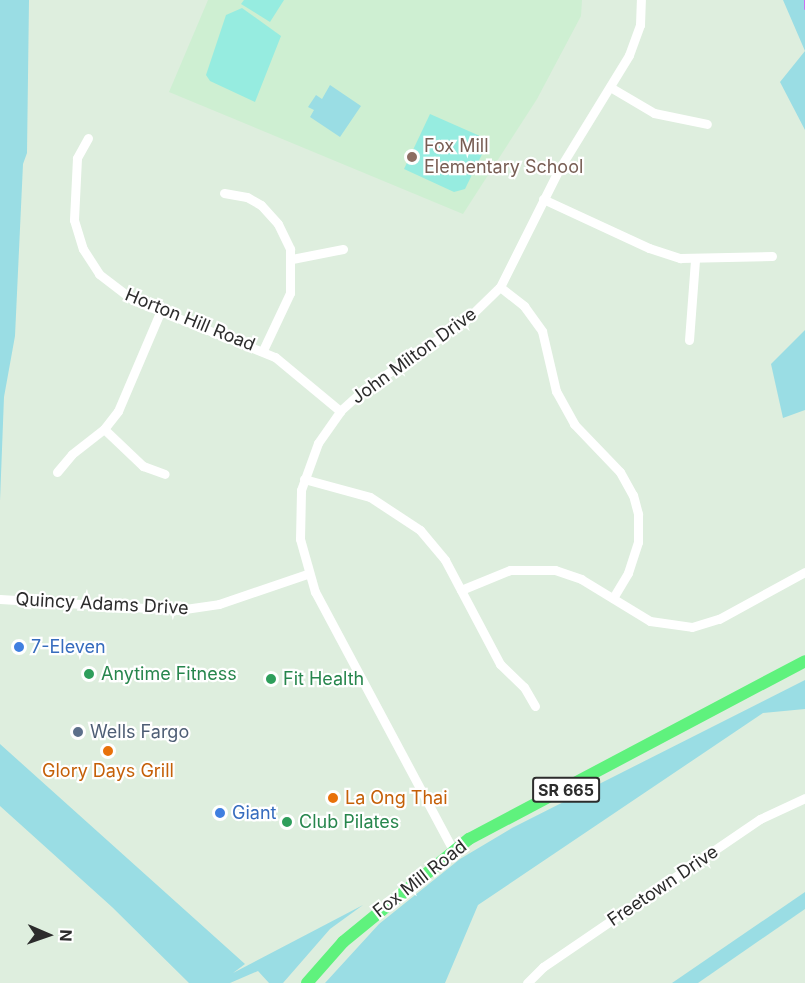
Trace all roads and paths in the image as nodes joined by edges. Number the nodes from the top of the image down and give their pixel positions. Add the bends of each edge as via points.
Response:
1 (641, 0) edge
2 (610, 87) junction
3 (707, 124) dead end
4 (88, 138) dead end
5 (224, 193) dead end
6 (543, 199) junction
7 (343, 249) dead end
8 (772, 256) dead end
9 (292, 259) junction
10 (695, 260) junction
11 (500, 287) junction
12 (161, 310) junction
13 (689, 340) dead end
14 (263, 350) junction
15 (340, 411) junction
16 (105, 429) junction
17 (57, 472) dead end
18 (165, 474) dead end
19 (304, 479) junction
20 (805, 572) edge
21 (307, 574) junction
22 (461, 590) junction
23 (613, 598) junction
24 (0, 599) edge
25 (805, 661) edge
26 (535, 706) dead end
27 (805, 798) edge
28 (453, 850) junction
29 (307, 983) edge
30 (527, 983) edge

1 - 2 street, John Milton Drive via 635,42
2 - 3 street via 654,113
2 - 6 street, John Milton Drive
4 - 12 street, Horton Hill Road via 77,158 73,204 83,249 109,284 133,300
5 - 9 street via 248,197 271,214 285,236
6 - 10 street via 649,248
6 - 11 street, John Milton Drive
7 - 9 street
8 - 10 street via 751,254
9 - 14 street via 290,293
10 - 13 street
11 - 15 street, John Milton Drive via 465,321 363,390
11 - 23 street via 524,306 542,331 564,409 620,472 633,495 638,542 628,573
12 - 14 street, Horton Hill Road
12 - 16 street via 126,399
14 - 15 street, Horton Hill Road via 289,366
15 - 19 street, John Milton Drive via 318,443
16 - 17 street via 72,454
16 - 18 street via 143,466
19 - 21 street, John Milton Drive via 299,528
19 - 22 street via 370,497 402,515 436,547
20 - 23 street via 719,619 692,627 650,621
21 - 24 street, Quincy Adams Drive via 219,604 178,610
21 - 28 street, John Milton Drive
22 - 23 street via 502,572 541,568 581,579
22 - 26 street via 500,664 524,687
25 - 28 main road, Fox Mill Road / SR 665
27 - 30 street, Freetown Drive via 760,819 543,967
28 - 29 main road, Fox Mill Road / SR 665 via 343,942

